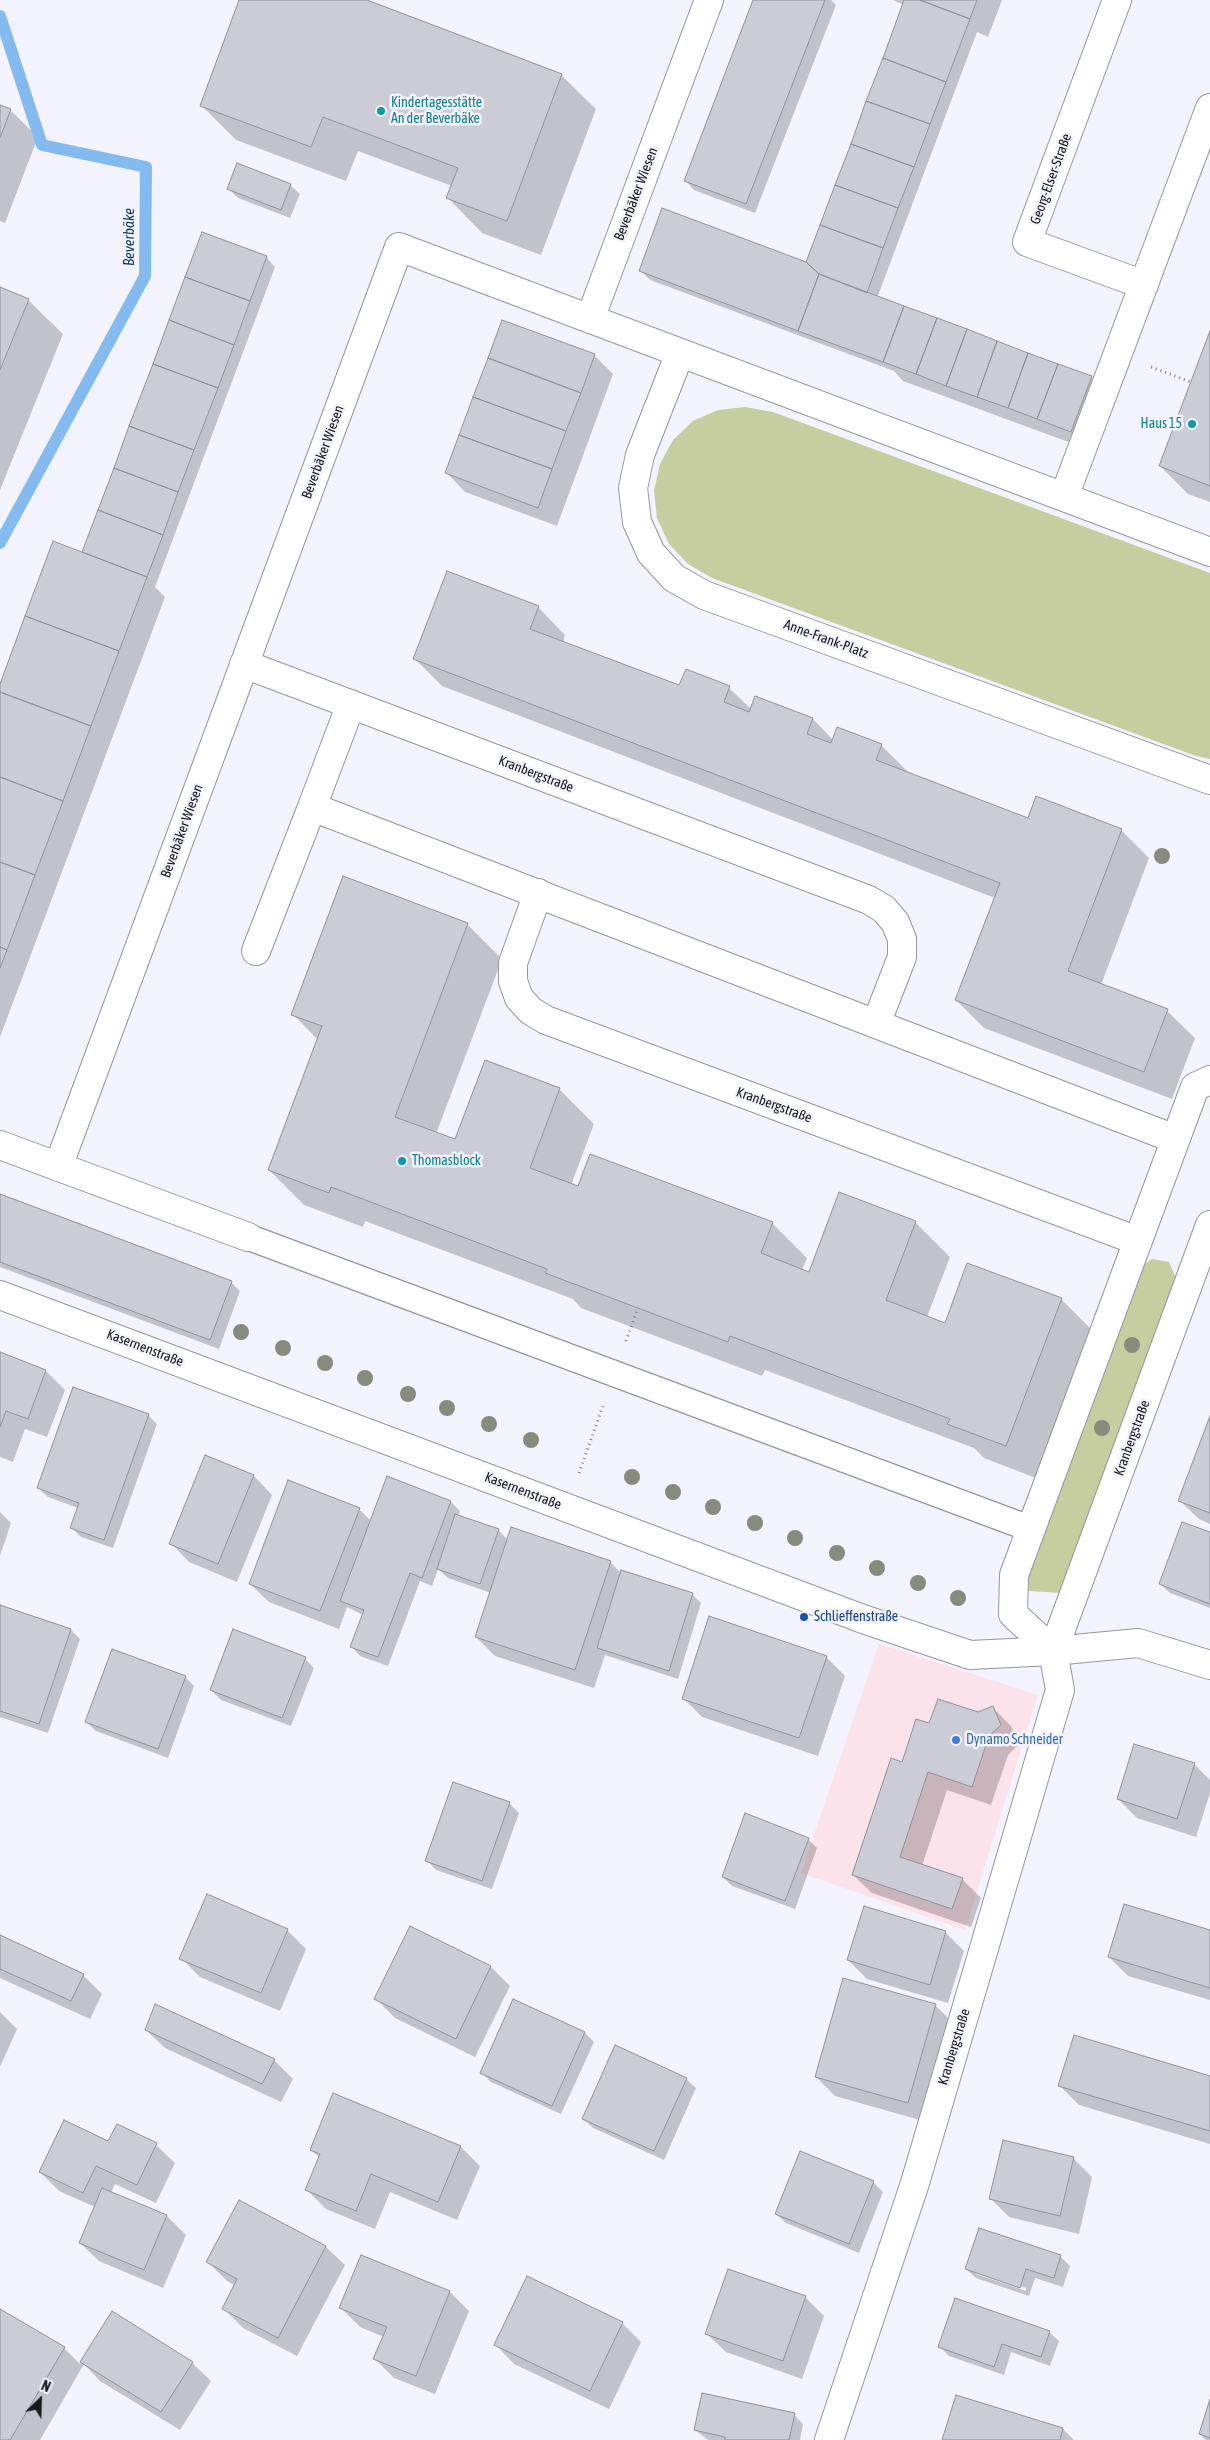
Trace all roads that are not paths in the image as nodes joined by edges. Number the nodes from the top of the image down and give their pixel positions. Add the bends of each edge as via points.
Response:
1 (709, 0) edge
2 (1117, 0) edge
3 (1210, 108) edge
4 (1144, 285) junction
5 (590, 319) junction
6 (680, 353) junction
7 (1064, 497) junction
8 (1210, 552) edge
9 (244, 664) junction
10 (351, 704) junction
11 (1210, 780) edge
12 (312, 807) junction
13 (538, 894) junction
14 (256, 951) dead end
15 (876, 1024) junction
16 (1210, 1080) edge
17 (1175, 1139) junction
18 (0, 1145) edge
19 (58, 1167) junction
20 (1210, 1226) edge
21 (248, 1237) joint
22 (1138, 1241) junction
23 (0, 1295) edge
24 (1031, 1530) junction
25 (1053, 1651) junction
26 (1210, 1665) edge
27 (829, 2440) edge

1 - 5 street, Beverbäker Wiesen
2 - 4 street, Georg-Elser-Straße via 1027,242
3 - 4 street
4 - 7 street
5 - 6 street
5 - 9 street, Beverbäker Wiesen via 399,247
6 - 7 street
6 - 11 street, Anne-Frank-Platz via 640,455 633,488 637,522 651,553 674,578 704,594
7 - 8 street
9 - 10 street, Kranbergstraße
9 - 19 street, Beverbäker Wiesen
10 - 12 street
10 - 15 street, Kranbergstraße via 868,900 884,909 895,922 902,939 902,957
12 - 13 street
12 - 14 street
13 - 15 street
13 - 22 street, Kranbergstraße via 513,963 513,981 519,998 546,1020
15 - 17 street
16 - 17 street via 1194,1087
17 - 22 street
18 - 19 street
19 - 21 street
20 - 25 street, Kranbergstraße
21 - 24 lane
22 - 24 street
23 - 25 street, Kasernenstraße via 863,1619 970,1655
24 - 25 street via 1014,1575 1013,1614
25 - 26 street via 1138,1643
25 - 27 street, Kranbergstraße via 1060,1690 915,2183

